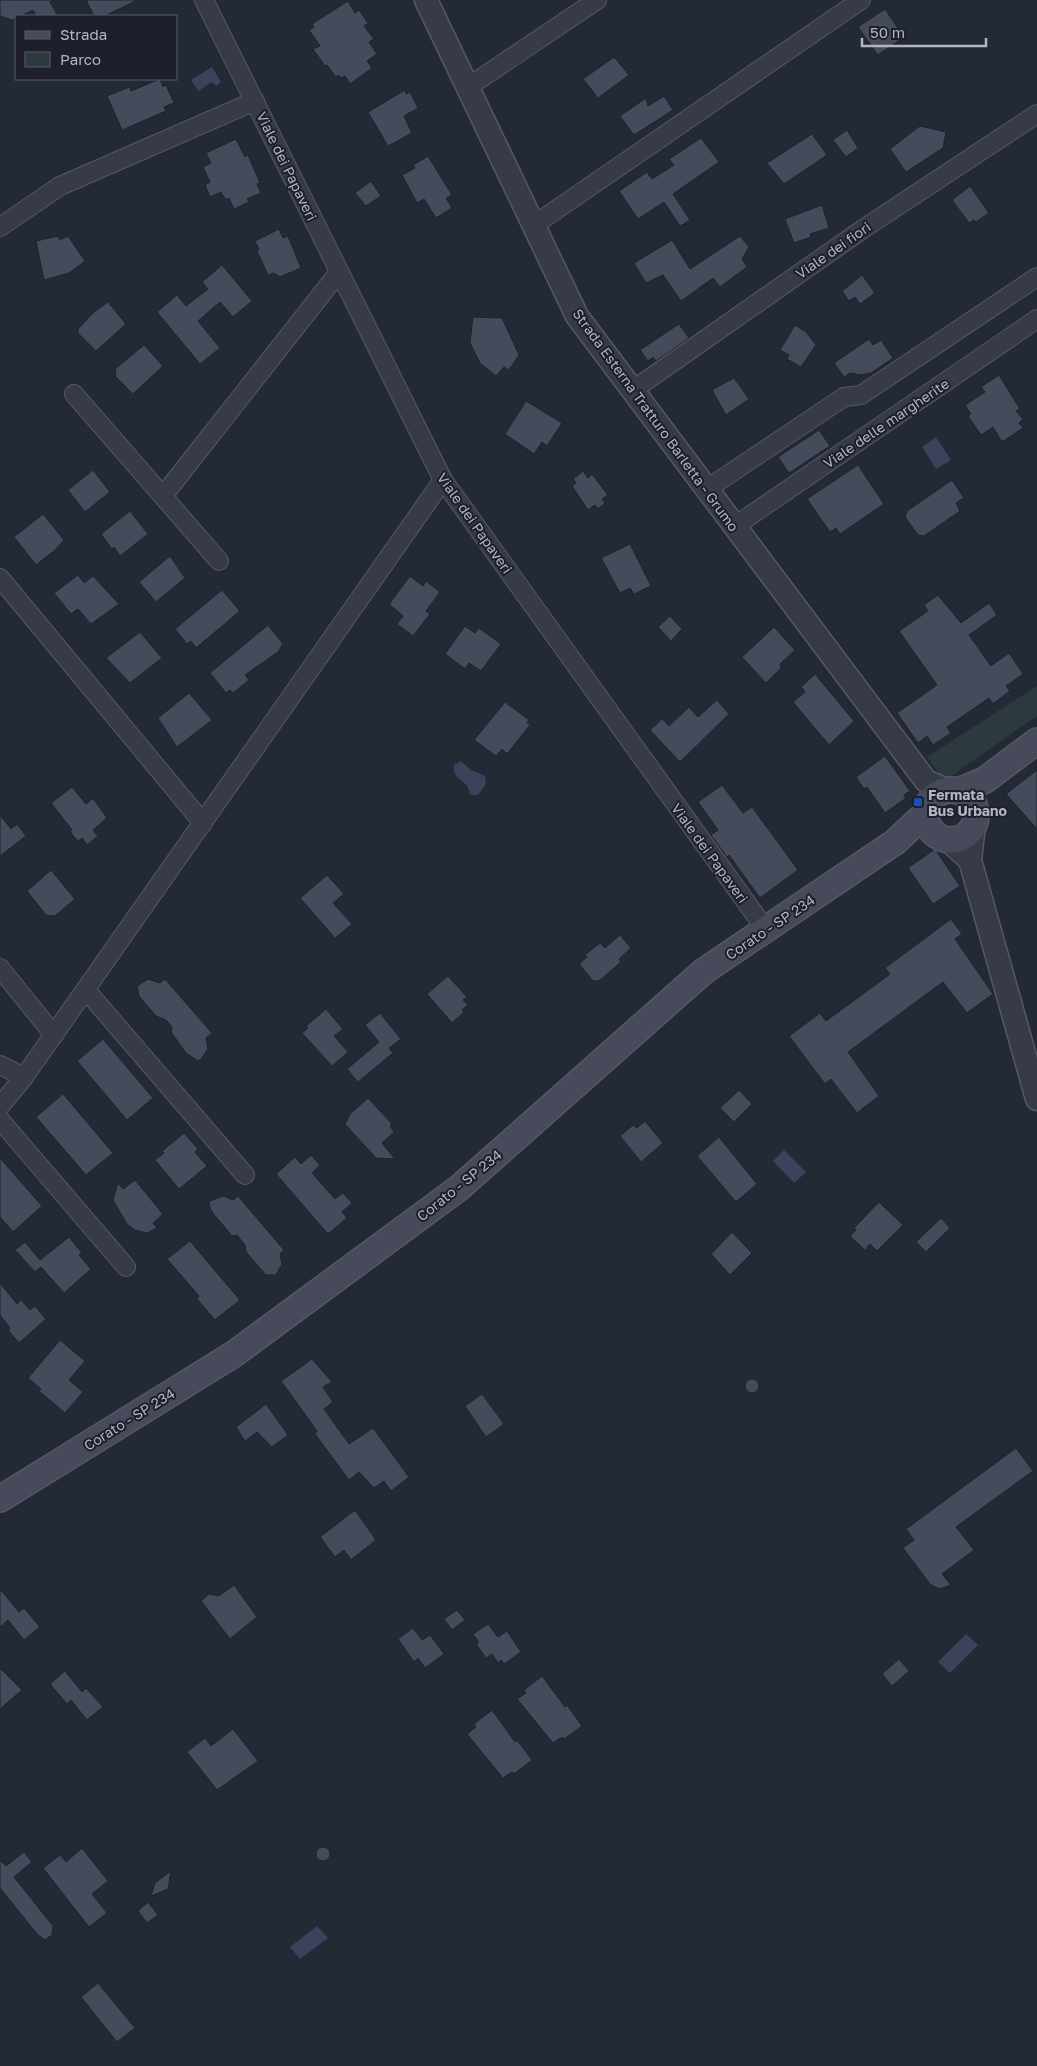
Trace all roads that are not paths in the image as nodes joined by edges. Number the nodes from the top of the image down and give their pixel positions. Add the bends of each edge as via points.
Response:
1 (204, 0) edge
2 (426, 0) edge
3 (597, 0) edge
4 (861, 0) edge
5 (468, 87) junction
6 (255, 101) junction
7 (1037, 114) edge
8 (534, 225) junction
9 (0, 227) edge
10 (339, 272) junction
11 (1037, 277) edge
12 (1037, 319) edge
13 (633, 390) junction
14 (74, 394) dead end
15 (443, 480) junction
16 (707, 489) junction
17 (162, 496) junction
18 (735, 526) junction
19 (219, 560) dead end
20 (0, 578) edge
21 (1037, 741) edge
22 (948, 802) junction
23 (203, 823) junction
24 (942, 838) junction
25 (895, 842) junction
26 (970, 860) junction
27 (766, 930) junction
28 (0, 968) edge
29 (86, 990) junction
30 (54, 1035) junction
31 (0, 1065) edge
32 (24, 1077) junction
33 (1037, 1099) edge
34 (0, 1106) edge
35 (0, 1120) edge
36 (245, 1176) dead end
37 (126, 1267) dead end
38 (0, 1499) edge

1 - 6 street, Viale dei Papaveri
2 - 5 street, Strada Esterna Tratturo Barletta - Grumo
3 - 5 street
4 - 8 street
5 - 8 street, Strada Esterna Tratturo Barletta - Grumo
6 - 9 street via 60,186
6 - 10 street, Viale dei Papaveri
7 - 13 street, Viale dei fiori via 863,229
8 - 13 street, Strada Esterna Tratturo Barletta - Grumo via 577,316
10 - 15 street, Viale dei Papaveri
10 - 17 street
11 - 16 street via 862,395 844,397
12 - 18 street, Viale delle margherite
13 - 16 street, Strada Esterna Tratturo Barletta - Grumo
14 - 17 street
15 - 23 street
15 - 27 street, Viale dei Papaveri
16 - 18 street, Strada Esterna Tratturo Barletta - Grumo
17 - 19 street
18 - 22 street, Strada Esterna Tratturo Barletta - Grumo
20 - 23 street
21 - 22 main road, Corato - SP 234 via 985,780
22 - 24 main road via 928,826
22 - 24 main road, Corato - SP 234 via 964,837
22 - 25 main road, Corato - SP 234
22 - 26 street
23 - 29 street
24 - 25 main road, Corato - SP 234
24 - 26 street
25 - 27 main road, Corato - SP 234
26 - 33 street
27 - 38 main road, Corato - SP 234 via 704,971 443,1200 234,1354
28 - 30 street
29 - 30 street
29 - 36 street
30 - 32 street
31 - 32 street
32 - 34 street
35 - 37 street

